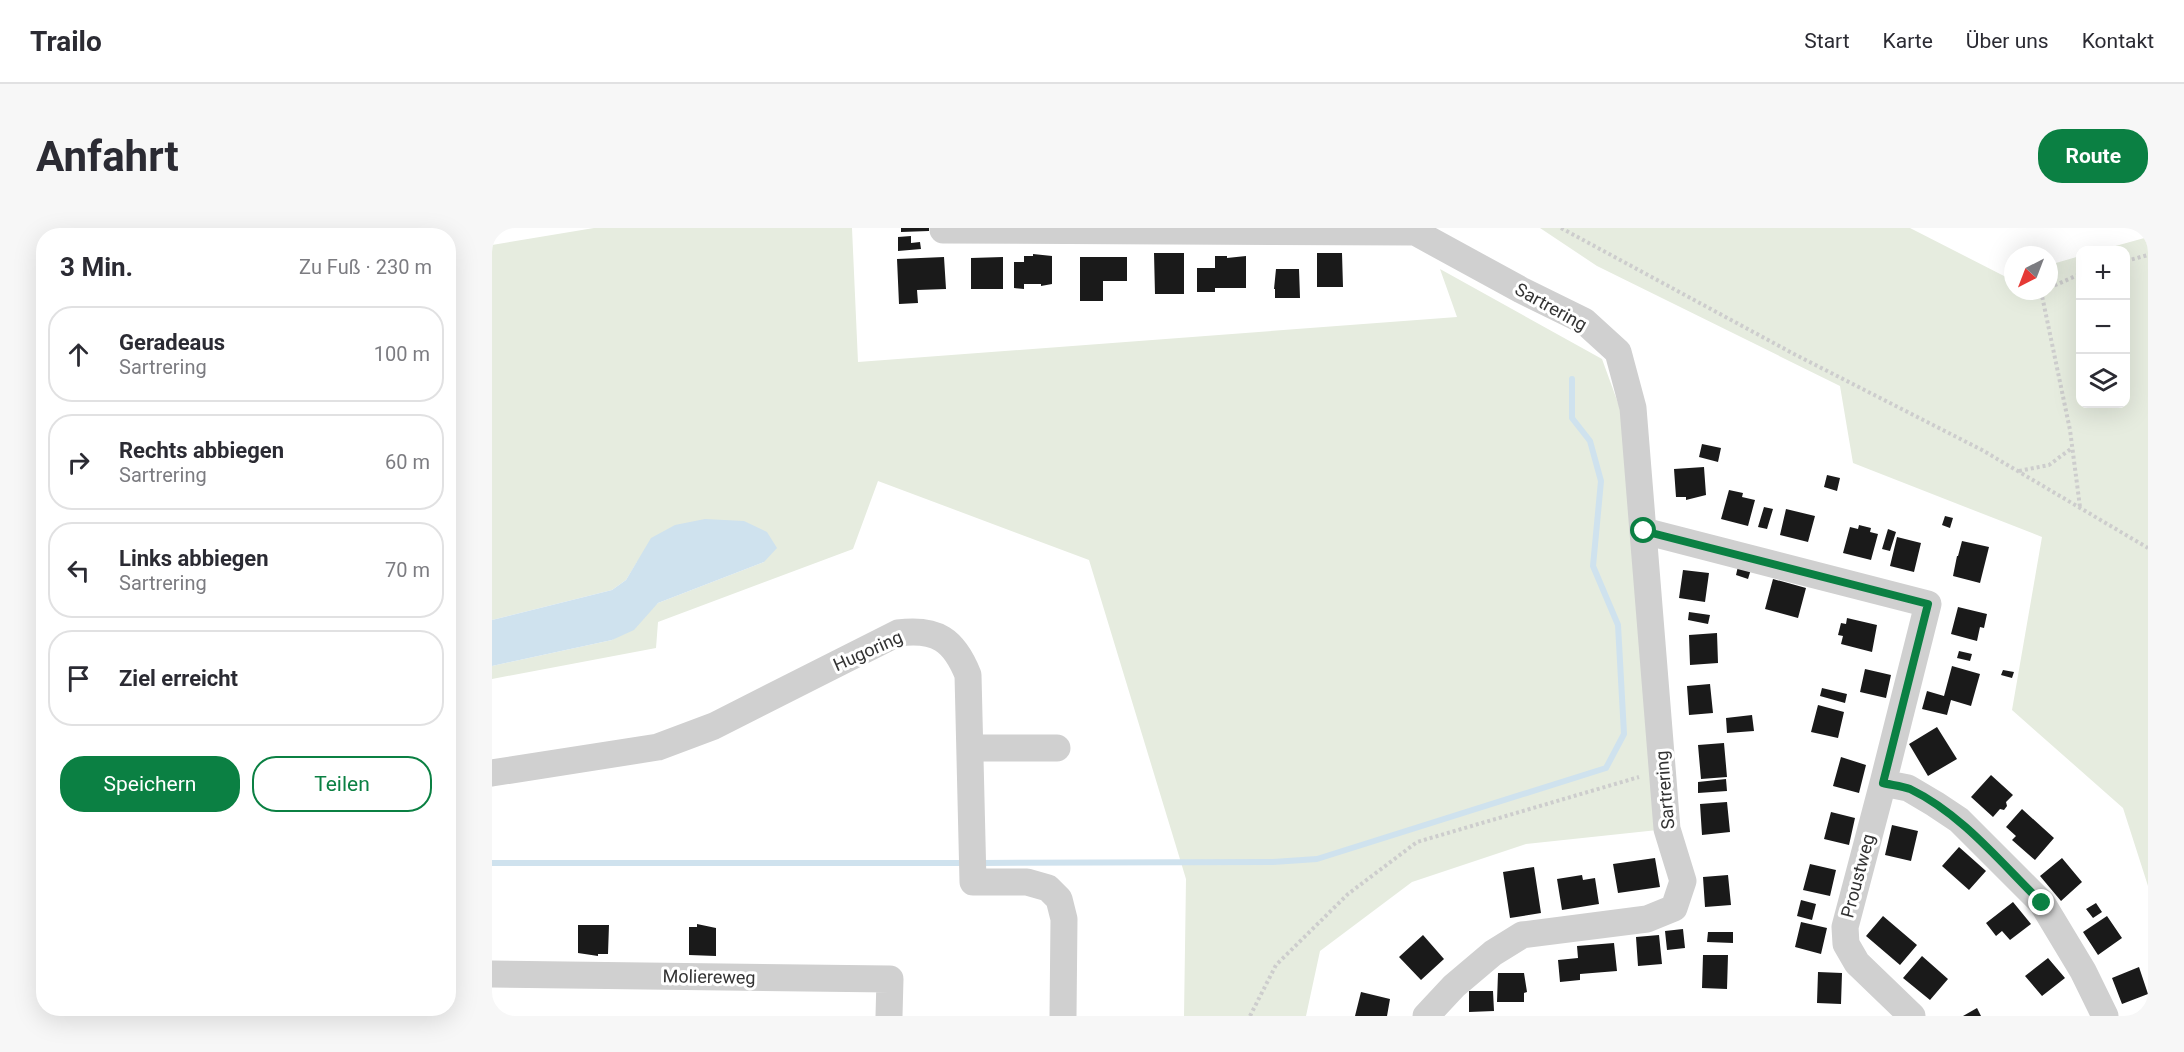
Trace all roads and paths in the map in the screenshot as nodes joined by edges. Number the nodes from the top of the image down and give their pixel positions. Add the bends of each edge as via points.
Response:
1 (943, 228) edge
2 (1561, 228) edge
3 (1414, 230) edge
4 (2148, 255) edge
5 (2130, 260) edge
6 (2076, 276) edge
7 (2058, 284) edge
8 (2043, 300) edge
9 (2072, 448) junction
10 (2018, 471) junction
11 (2080, 508) junction
12 (1644, 531) junction
13 (2148, 548) edge
14 (971, 748) junction
15 (1057, 748) dead end
16 (492, 773) edge
17 (1664, 776) junction
18 (1883, 783) junction
19 (492, 974) edge
20 (889, 1016) edge
21 (1063, 1016) edge
22 (1250, 1016) edge
23 (1426, 1016) edge
24 (1912, 1016) edge
25 (2105, 1016) edge

1 - 3 street
2 - 10 path
3 - 12 street, Sartrering via 1584,321 1618,352 1633,408
4 - 5 path
6 - 7 path
8 - 9 path
9 - 10 path via 2049,465
9 - 11 path
10 - 11 path
11 - 13 path
12 - 17 street, Sartrering
12 - 18 street via 1928,604
14 - 15 street
14 - 16 street, Hugoring via 969,675 961,657 949,642 917,631 898,633 714,726 658,747
14 - 21 street, Hugoring via 973,882 1027,882 1048,888 1059,899 1064,919
17 - 22 path via 1644,776 1417,842 1348,894 1276,965
17 - 23 street, Sartrering via 1667,829 1683,881 1674,908 1647,919 1522,935 1493,953
18 - 24 street, Proustweg via 1845,927 1846,944 1857,963
18 - 25 street via 1908,788 1959,820 2042,903 2084,971
19 - 20 street, Moliereweg via 890,979

